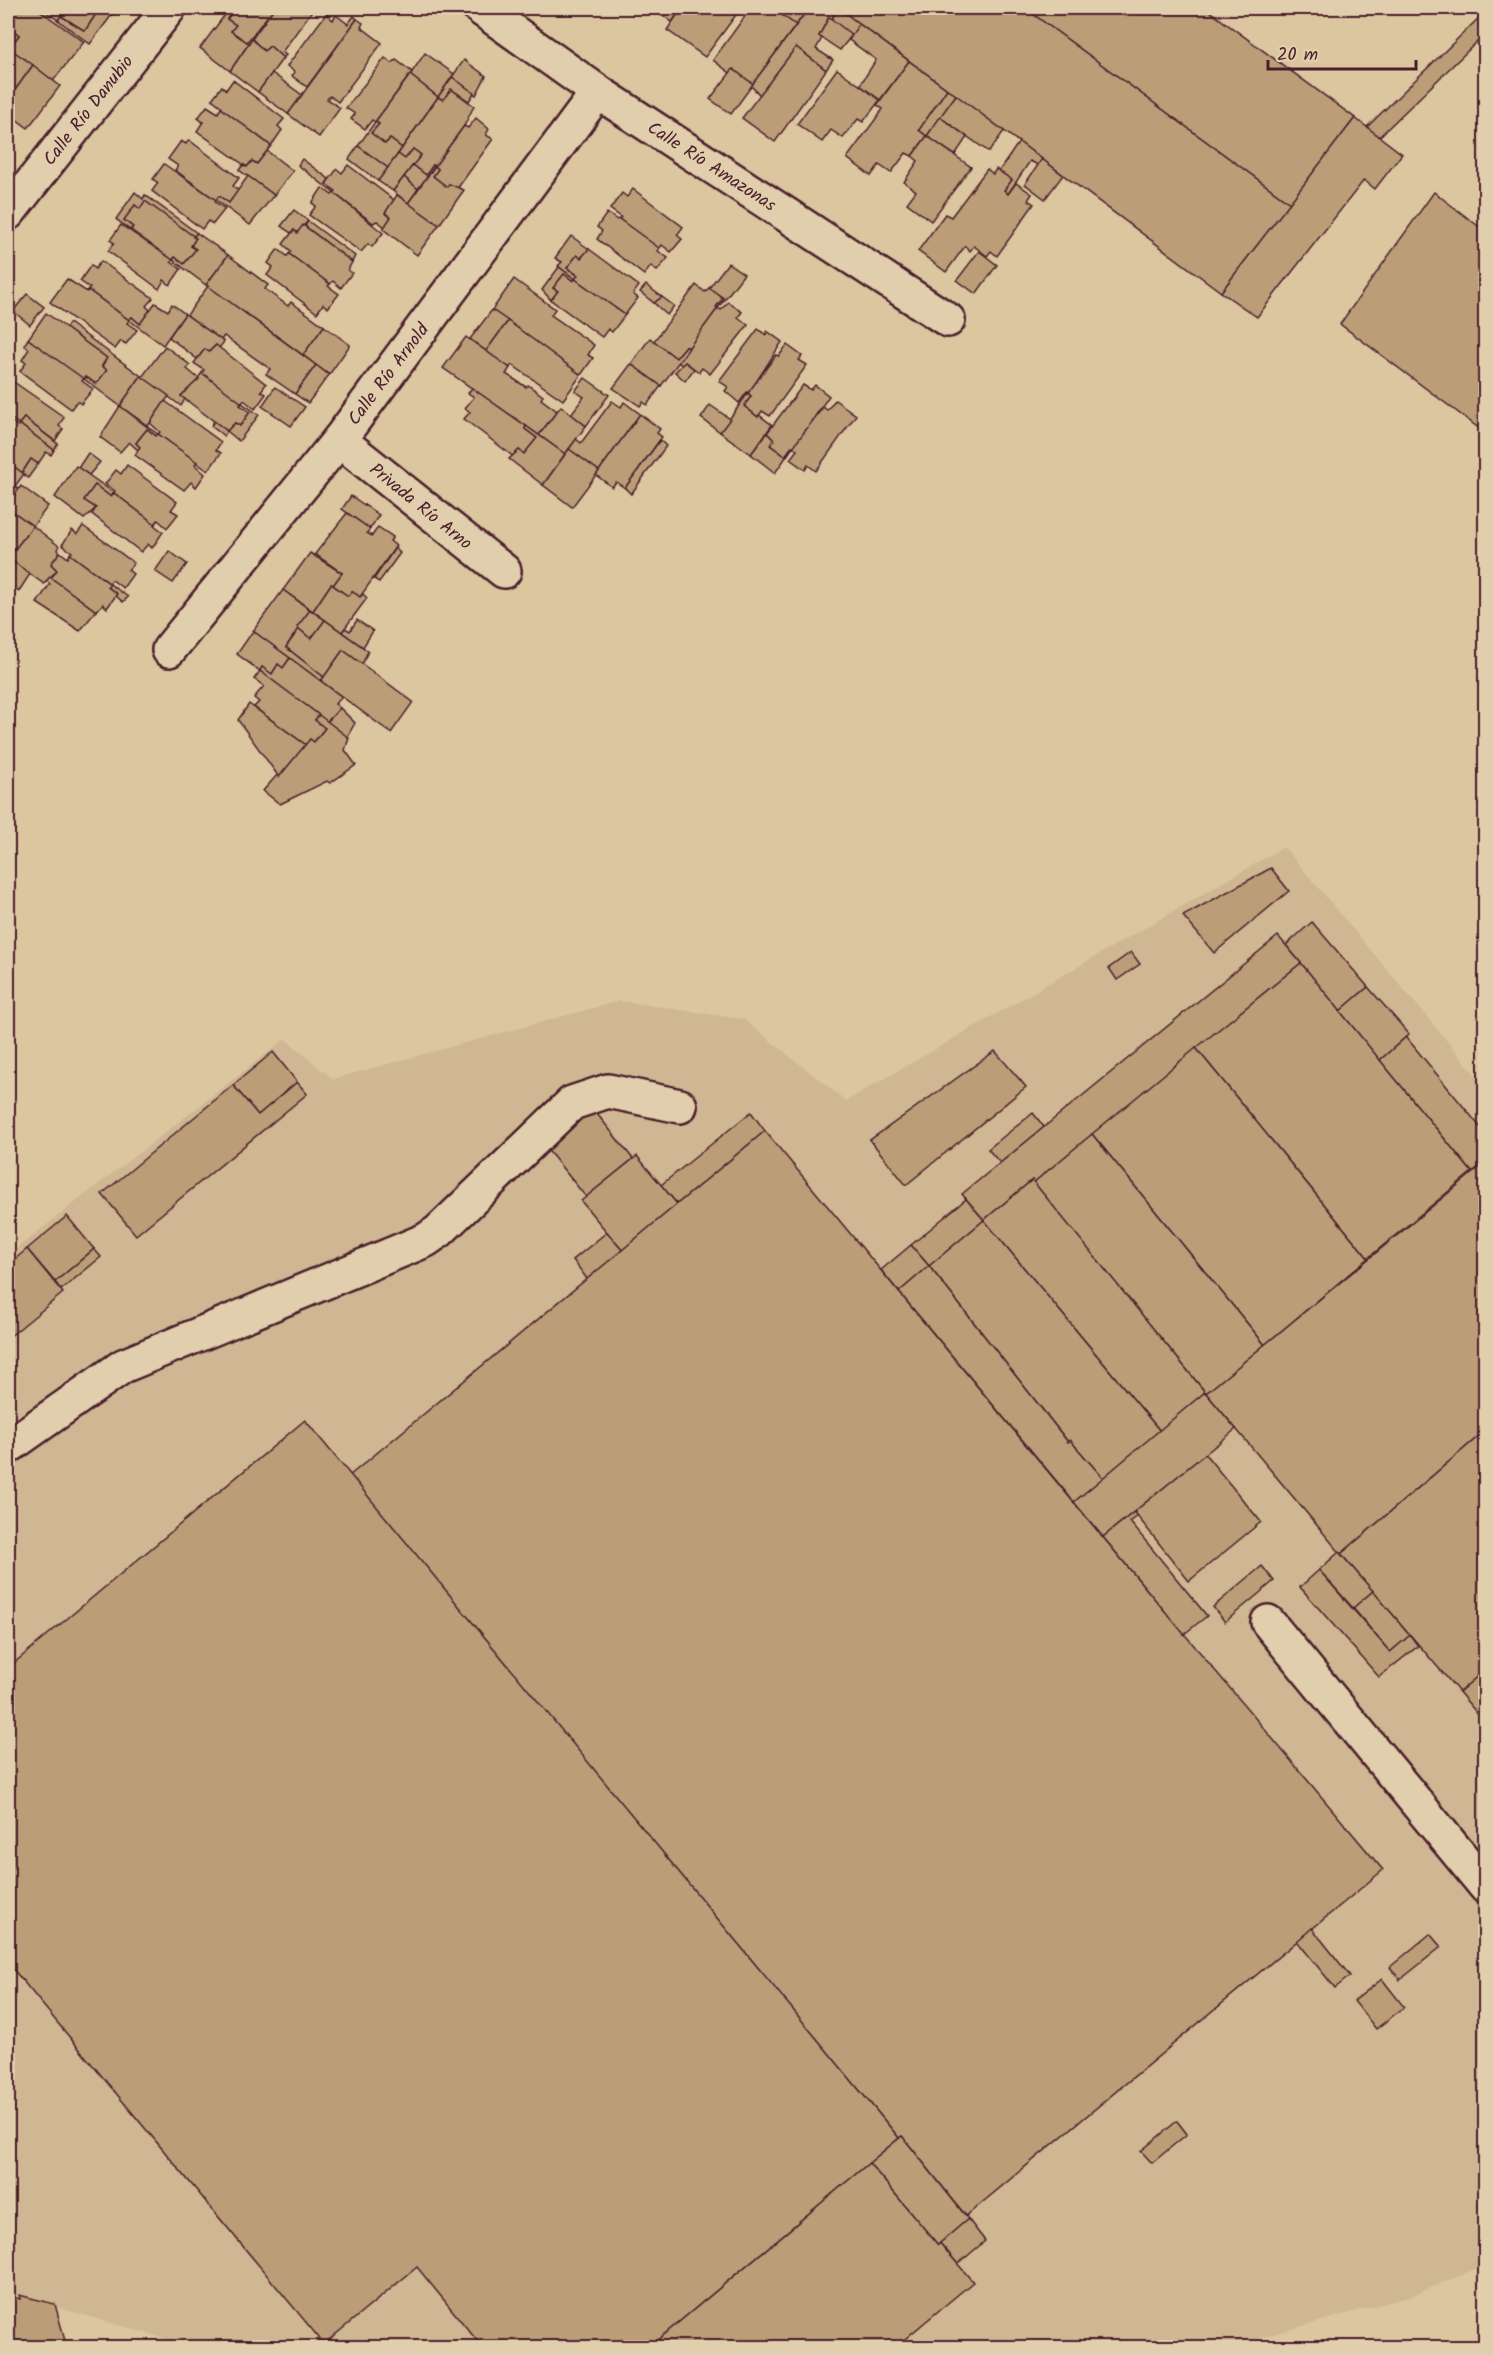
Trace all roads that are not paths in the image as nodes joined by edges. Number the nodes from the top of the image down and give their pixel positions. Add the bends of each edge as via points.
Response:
1 (169, 8) edge
2 (480, 8) edge
3 (598, 92) junction
4 (8, 213) edge
5 (948, 320) dead end
6 (339, 440) junction
7 (504, 572) dead end
8 (169, 650) dead end
9 (680, 1106) dead end
10 (8, 1447) edge
11 (1268, 1622) dead end
12 (1485, 1887) edge

1 - 4 street, Calle Río Danubio
2 - 3 street, Calle Río Amazonas
3 - 5 street, Calle Río Amazonas
3 - 6 street, Calle Río Arnold
6 - 7 street, Privada Río Arno
6 - 8 street, Calle Río Arnold
9 - 10 street via 608,1091 572,1103 426,1240 123,1366
11 - 12 street

